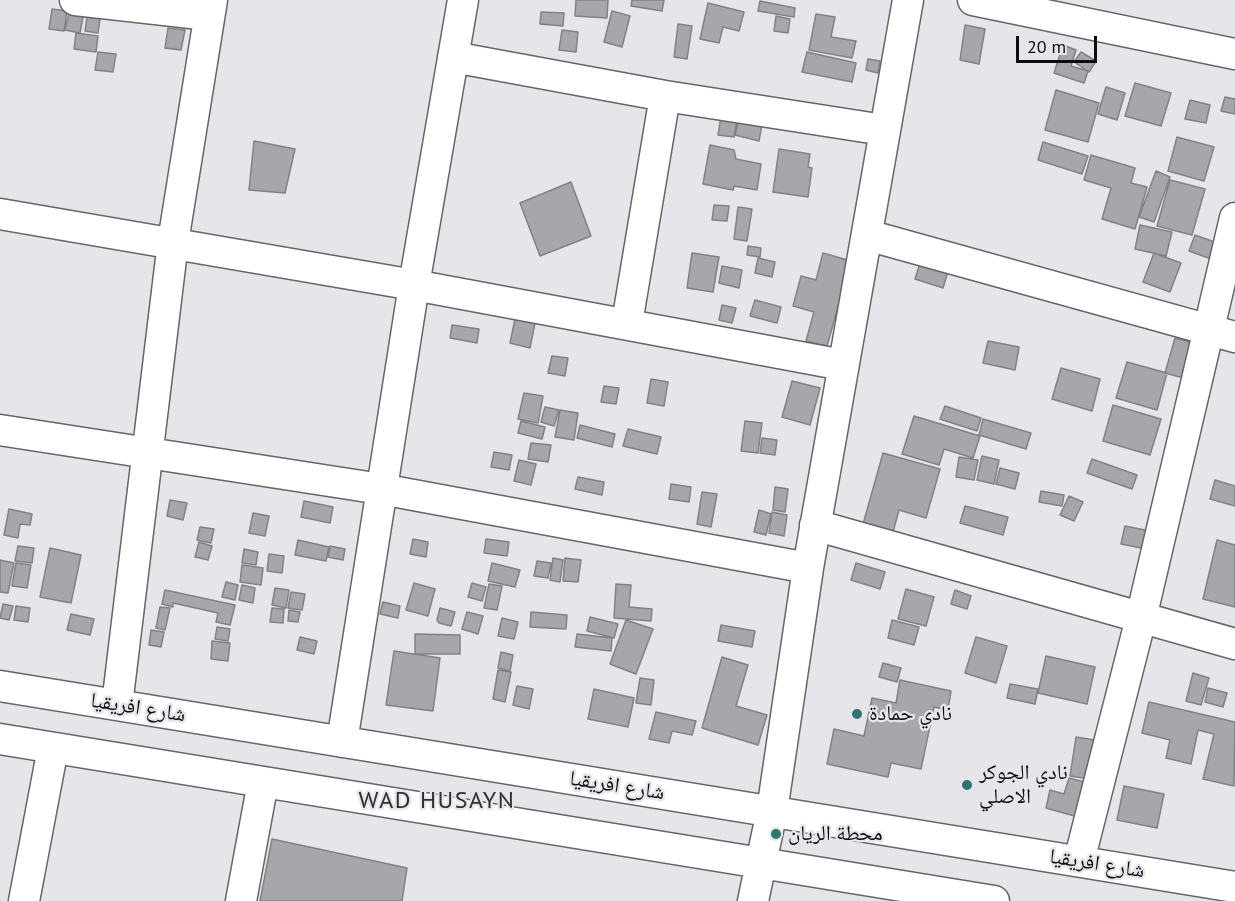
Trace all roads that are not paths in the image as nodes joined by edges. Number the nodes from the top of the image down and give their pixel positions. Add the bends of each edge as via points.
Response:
1 (75, 0) edge
2 (463, 0) edge
3 (908, 0) edge
4 (973, 0) edge
5 (210, 7) edge
6 (1235, 54) edge
7 (453, 57) junction
8 (665, 96) junction
9 (884, 130) junction
10 (0, 214) edge
11 (1235, 218) edge
12 (867, 235) junction
13 (173, 242) junction
14 (414, 285) junction
15 (627, 323) junction
16 (1221, 333) edge
17 (843, 365) junction
18 (0, 430) edge
19 (146, 453) junction
20 (381, 489) junction
21 (815, 525) junction
22 (808, 568) junction
23 (1141, 618) junction
24 (1235, 644) edge
25 (0, 686) edge
26 (117, 705) junction
27 (0, 739) edge
28 (342, 742) junction
29 (53, 747) junction
30 (263, 782) junction
31 (772, 811) junction
32 (1080, 861) junction
33 (760, 863) junction
34 (1235, 886) edge
35 (24, 901) edge
36 (241, 901) edge
37 (753, 901) edge
38 (994, 901) edge

1 - 5 street
2 - 7 street
3 - 9 street
4 - 6 street
5 - 13 street
7 - 8 street
7 - 14 street
8 - 9 street
8 - 15 street
9 - 12 street
10 - 13 street
11 - 16 street
12 - 16 street
12 - 17 street
13 - 14 street
13 - 19 street
14 - 15 street
14 - 20 street
15 - 17 street
16 - 23 street
17 - 21 street
18 - 19 street
19 - 20 street
19 - 26 street
20 - 22 street
20 - 28 street
21 - 22 street
21 - 23 street
22 - 31 street
23 - 24 street
23 - 32 street
25 - 26 street, شارع افريقيا
26 - 28 street, شارع افريقيا
27 - 29 street
28 - 31 street, شارع افريقيا
29 - 30 street
29 - 35 street
30 - 33 street
30 - 36 street
31 - 32 street, شارع افريقيا
31 - 33 street
32 - 34 street, شارع افريقيا
33 - 37 street
33 - 38 street

